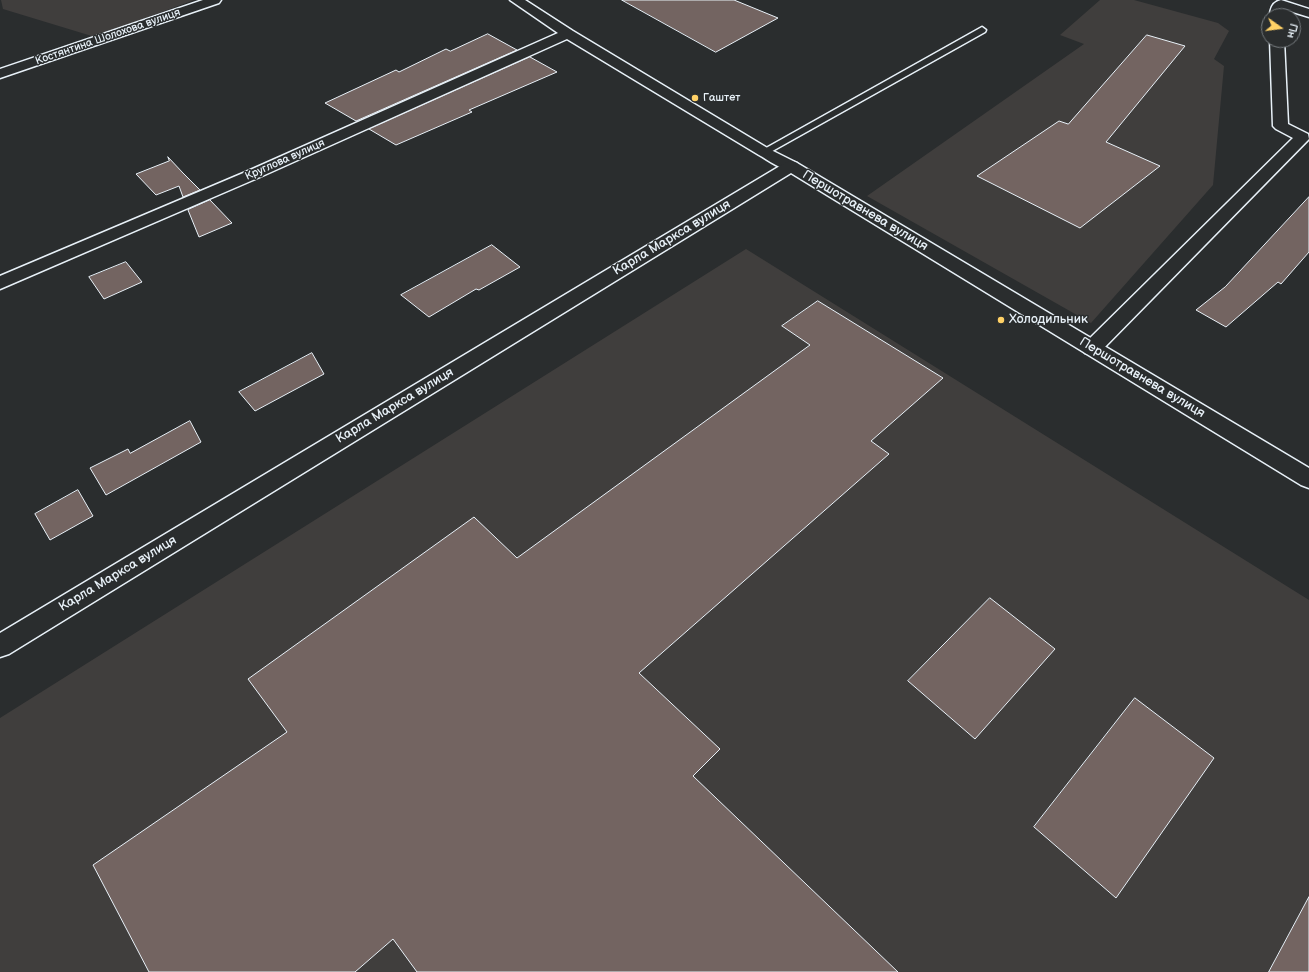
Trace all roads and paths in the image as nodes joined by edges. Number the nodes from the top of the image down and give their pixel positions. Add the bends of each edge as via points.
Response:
1 (215, 0) edge
2 (516, 0) edge
3 (1279, 2) edge
4 (1309, 13) edge
5 (982, 30) dead end
6 (568, 34) junction
7 (1277, 48) edge
8 (0, 74) edge
9 (764, 152) junction
10 (790, 166) junction
11 (0, 282) edge
12 (1092, 348) junction
13 (1309, 479) edge
14 (0, 646) edge

1 - 8 street, Костянтина Шолохова вулиця
2 - 6 street, Першотравнева вулиця
3 - 4 street
5 - 9 lane
6 - 9 street, Першотравнева вулиця
6 - 11 street, Круглова вулиця via 254,174
7 - 12 street via 1281,126 1303,137
9 - 10 street, Першотравнева вулиця
10 - 12 street, Першотравнева вулиця
10 - 14 street, Карла Маркса вулиця
12 - 13 street, Першотравнева вулиця

